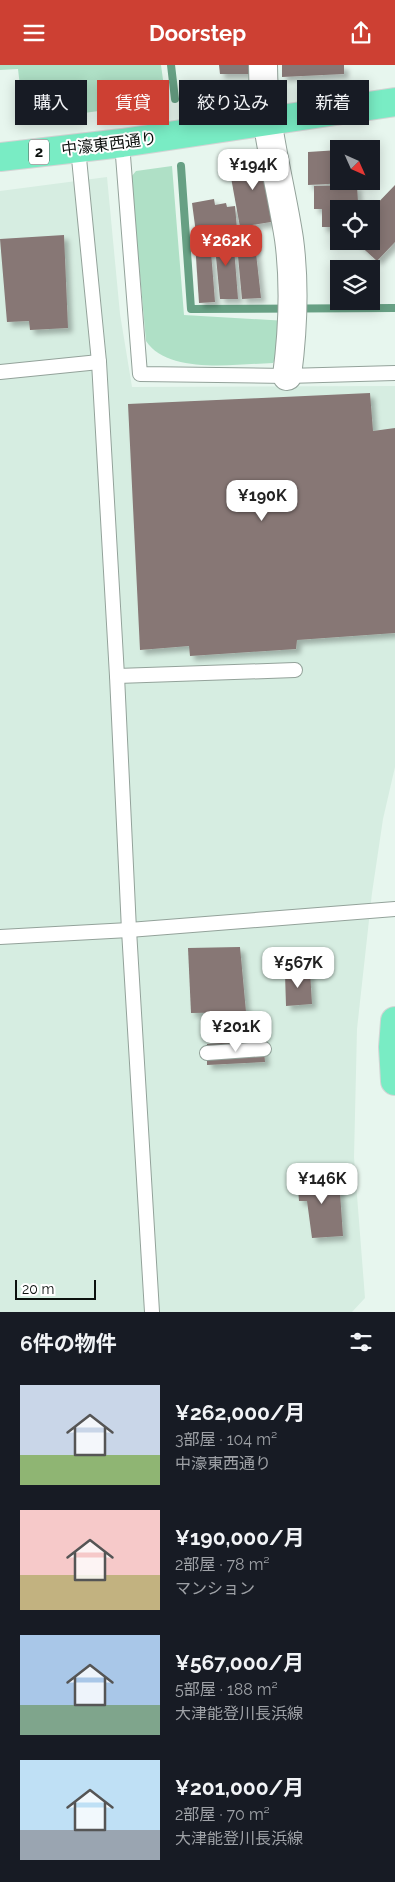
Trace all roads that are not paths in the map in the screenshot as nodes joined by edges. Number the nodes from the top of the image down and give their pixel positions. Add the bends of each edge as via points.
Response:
1 (263, 65) edge
2 (263, 80) edge
3 (395, 102) edge
4 (287, 119) edge
5 (246, 125) edge
6 (268, 125) edge
7 (122, 143) junction
8 (78, 148) junction
9 (0, 157) edge
10 (99, 362) junction
11 (0, 372) edge
12 (395, 373) edge
13 (287, 376) junction
14 (295, 670) dead end
15 (117, 676) junction
16 (395, 909) edge
17 (129, 930) junction
18 (0, 937) edge
19 (395, 1021) edge
20 (264, 1049) dead end
21 (207, 1053) dead end
22 (395, 1081) edge
23 (152, 1312) edge

1 - 2 street
3 - 4 main road, 中濠東西通り / 2
5 - 7 main road, 中濠東西通り / 2
6 - 13 street via 289,240 293,333
7 - 8 main road, 中濠東西通り / 2
7 - 13 lane via 140,374
8 - 9 main road, 中濠東西通り / 2
8 - 10 lane
10 - 11 lane
10 - 15 lane
12 - 13 lane
14 - 15 lane
15 - 17 lane
16 - 17 lane
17 - 18 lane
17 - 23 lane
19 - 22 main road
20 - 21 lane

